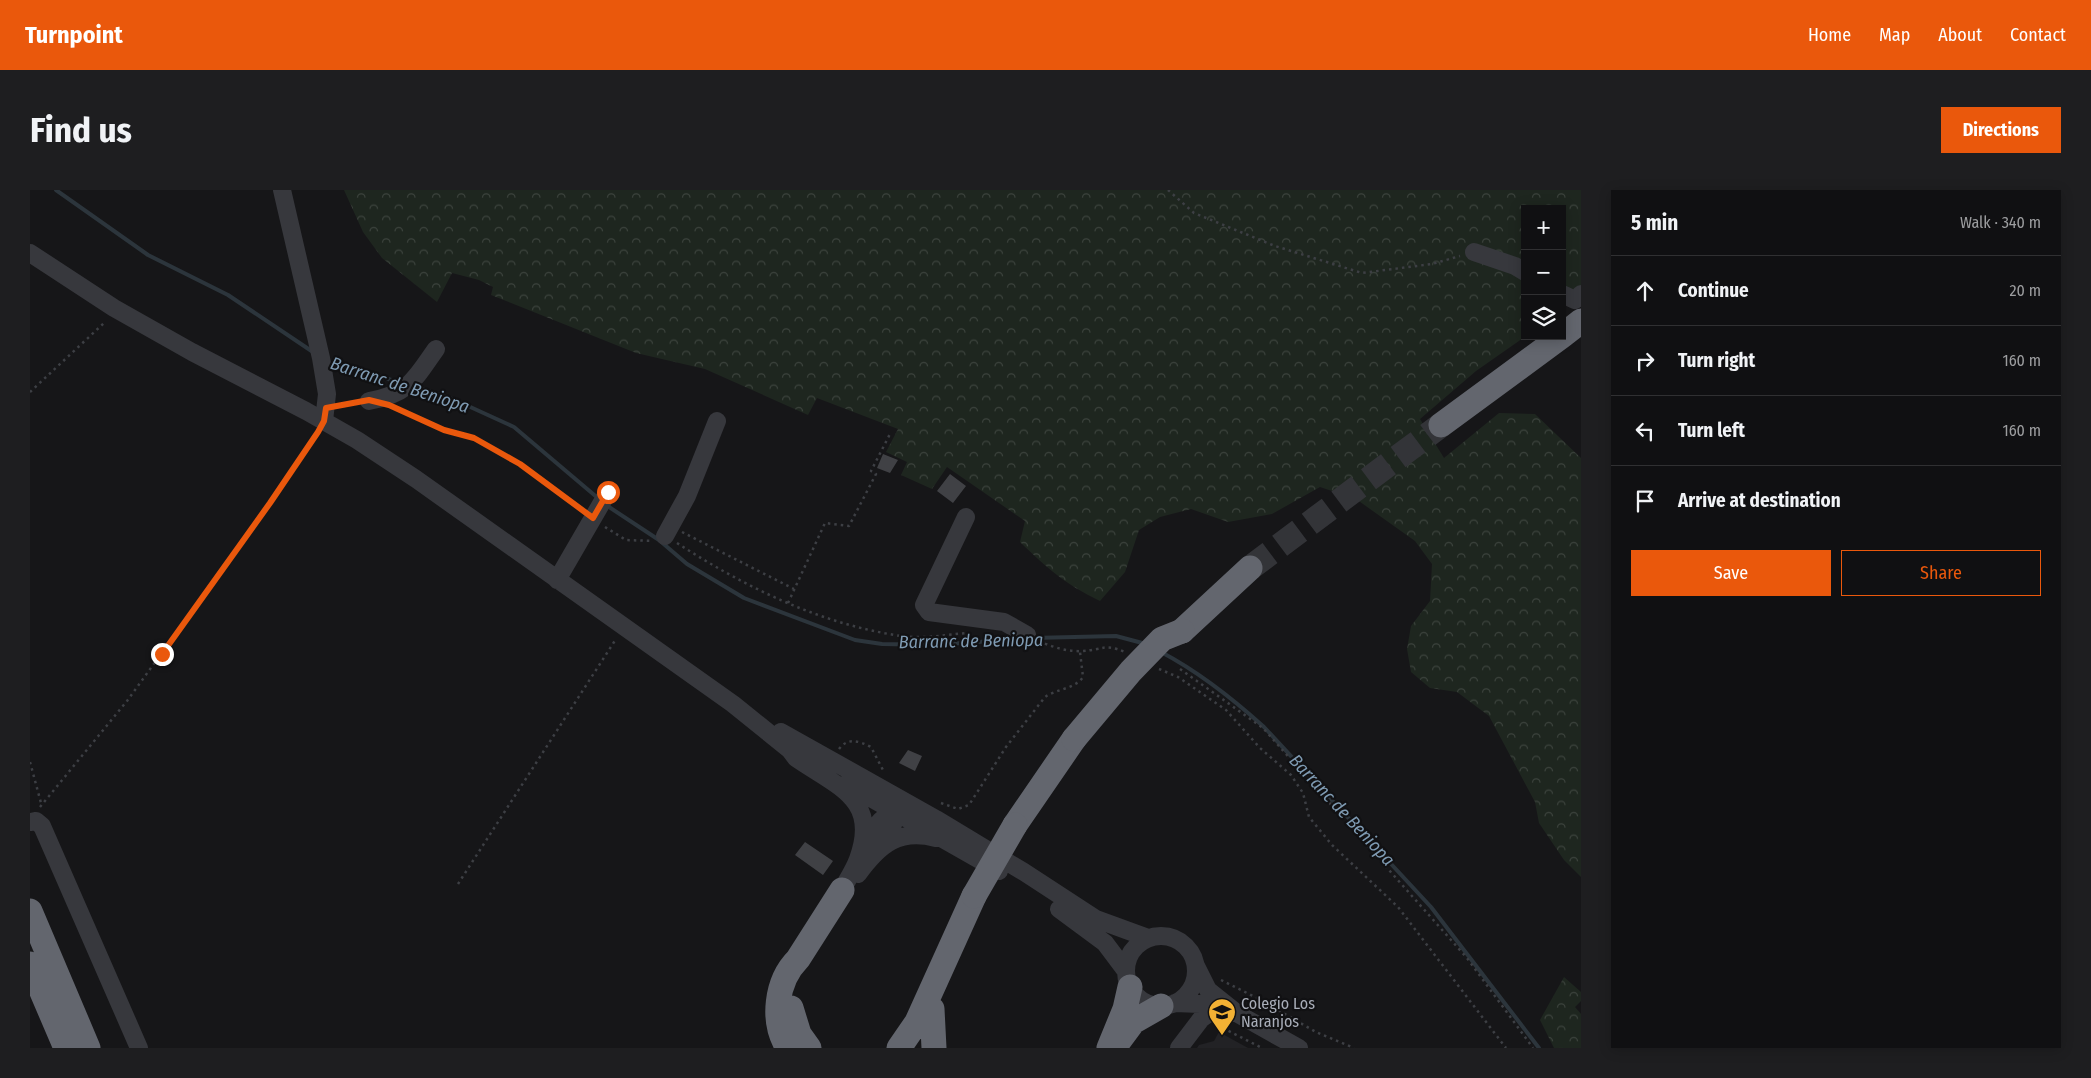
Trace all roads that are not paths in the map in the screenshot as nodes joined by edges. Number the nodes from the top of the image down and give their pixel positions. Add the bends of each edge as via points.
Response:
1 (282, 190) edge
2 (1474, 252) road end
3 (30, 253) edge
4 (1521, 270) edge
5 (1581, 294) edge
6 (1564, 295) edge
7 (1581, 321) edge
8 (1566, 333) edge
9 (1557, 340) edge
10 (436, 349) dead end
11 (369, 400) road end
12 (325, 415) junction
13 (717, 420) dead end
14 (1441, 425) tunnel mouth
15 (608, 492) dead end
16 (966, 517) dead end
17 (668, 531) road end
18 (1250, 568) tunnel mouth
19 (557, 580) junction
20 (1027, 635) road end
21 (732, 704) junction
22 (790, 750) junction
23 (811, 750) junction
24 (895, 811) junction
25 (33, 821) edge
26 (947, 841) junction
27 (883, 845) junction
28 (860, 850) junction
29 (842, 890) junction
30 (978, 898) junction
31 (1083, 910) junction
32 (30, 911) edge
33 (1148, 938) junction
34 (798, 959) junction
35 (30, 964) edge
36 (1199, 972) junction
37 (1128, 979) junction
38 (1168, 1004) junction
39 (932, 1009) junction
40 (1238, 1014) junction
41 (1216, 1016) junction
42 (909, 1044) edge
43 (66, 1048) edge
44 (88, 1048) edge
45 (139, 1048) edge
46 (788, 1048) edge
47 (809, 1048) edge
48 (934, 1048) edge
49 (1109, 1048) edge
50 (1116, 1048) edge
51 (1179, 1048) edge
52 (1299, 1048) edge

1 - 12 street via 321,358 327,394
2 - 4 street
3 - 12 street via 114,308 192,352
5 - 6 street via 1575,300
7 - 8 highway
9 - 14 highway
10 - 11 street via 403,391 387,398
12 - 19 street
13 - 17 street via 687,496
15 - 19 street
16 - 20 street via 924,605 928,612 1004,622
18 - 30 highway, bridge via 1182,631 1162,639 1131,671 1019,827
19 - 21 street
21 - 22 street
21 - 23 street
22 - 24 street
22 - 28 street via 860,806 864,816
23 - 24 street via 818,758 895,804
23 - 31 street via 936,819
24 - 26 street
24 - 27 street via 892,828
24 - 28 street via 881,820
24 - 31 street via 905,810 1063,902
25 - 45 street via 42,826
26 - 27 street via 910,835
26 - 37 street via 1016,880 1076,920 1105,943
27 - 29 street
28 - 29 street
29 - 34 highway
30 - 39 highway
30 - 42 highway
31 - 33 street via 1096,919
32 - 44 highway
33 - 36 street via 1164,936 1179,940 1193,955
33 - 37 street via 1132,951
34 - 46 highway via 790,967 779,996 778,1020
34 - 47 highway via 791,1009 799,1034
35 - 43 highway
36 - 38 street via 1185,996
36 - 40 street via 1208,990
37 - 38 street via 1143,1001
37 - 49 highway via 1122,1016
38 - 41 street via 1200,1004
38 - 50 highway via 1133,1022
39 - 42 highway
39 - 48 highway
40 - 41 street
40 - 52 street
41 - 51 street via 1202,1019

